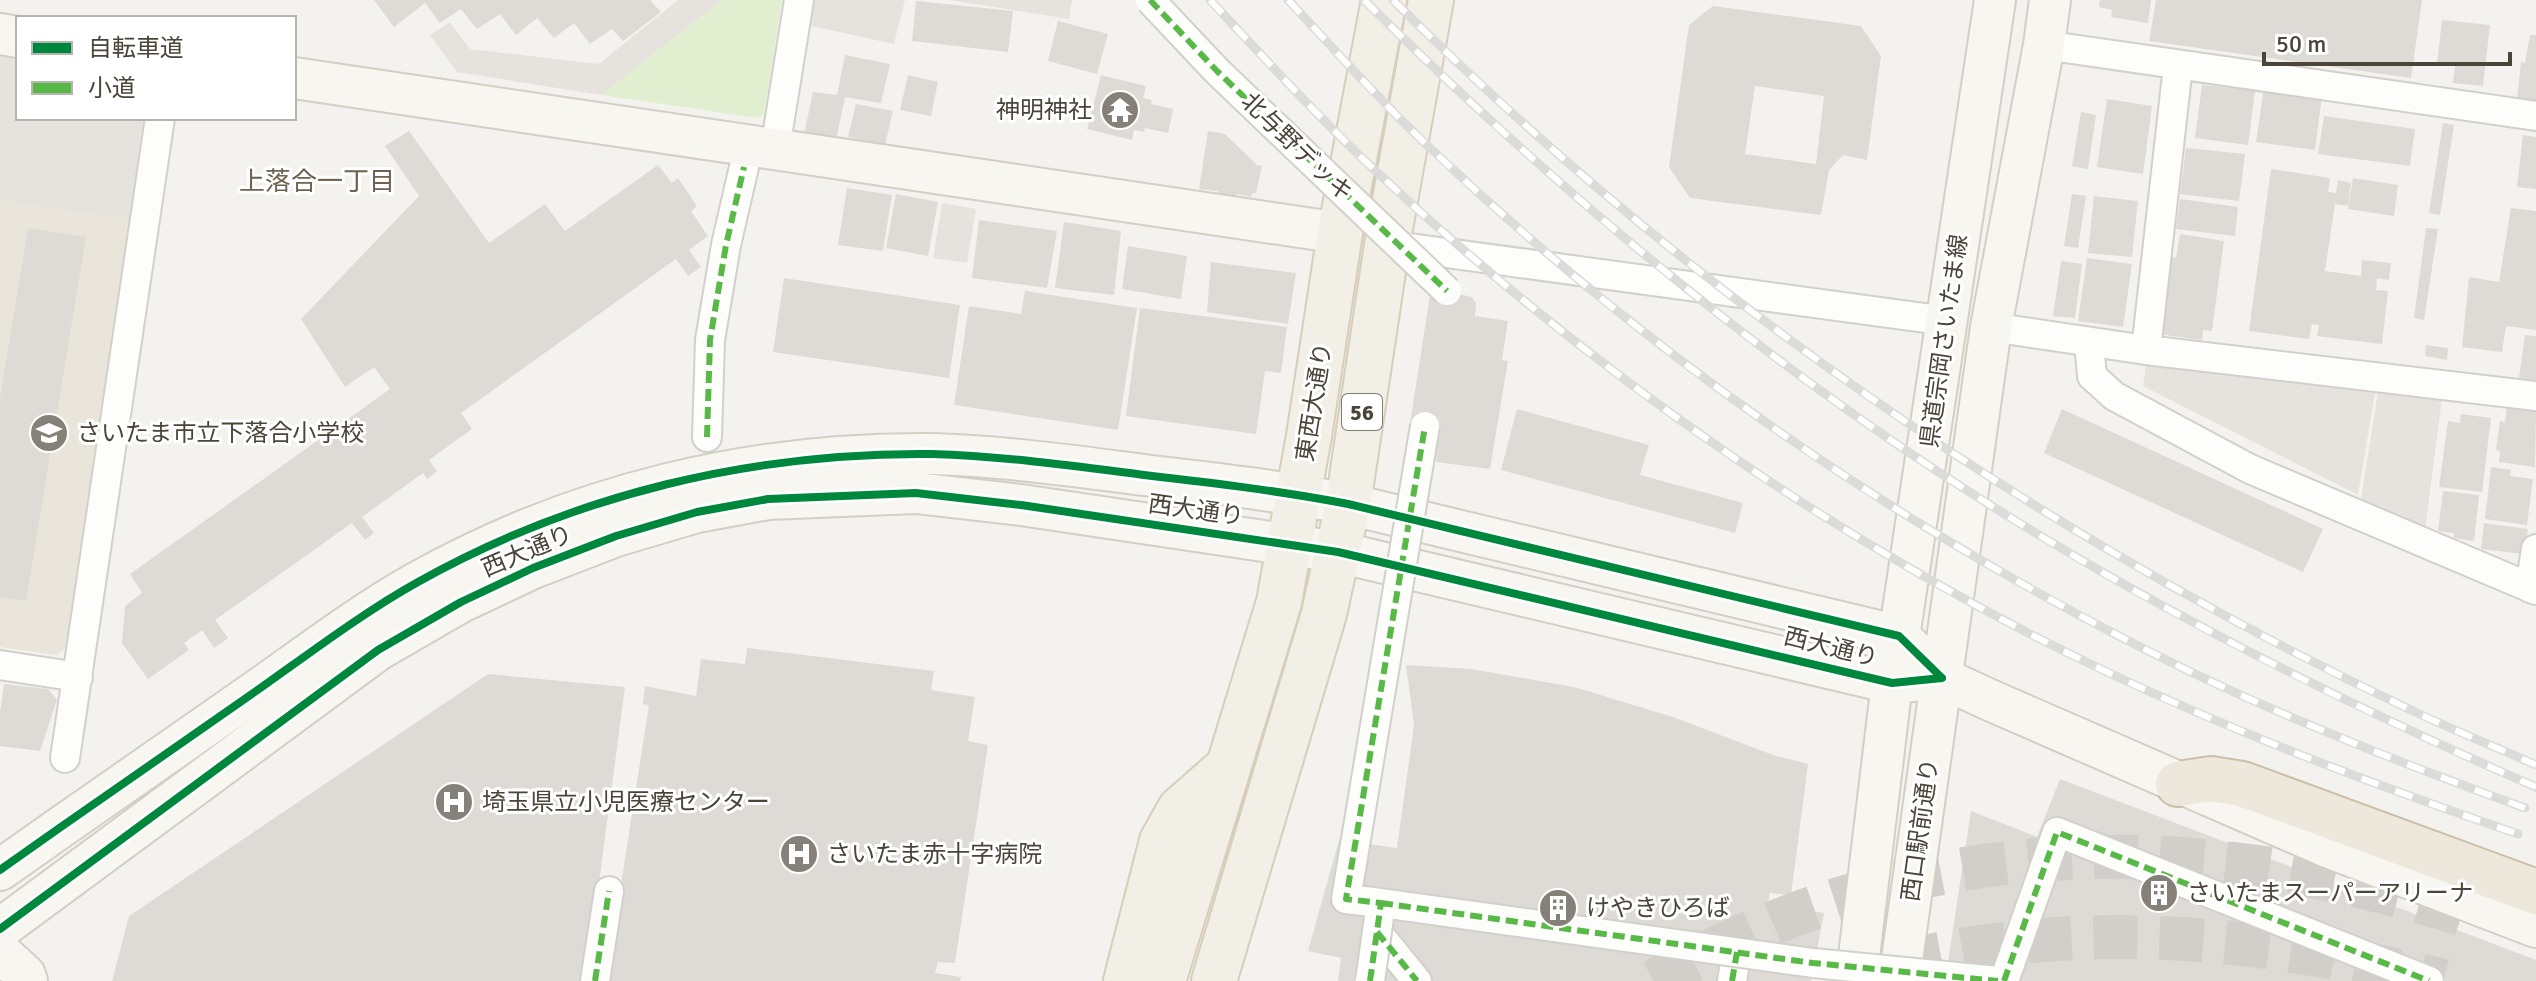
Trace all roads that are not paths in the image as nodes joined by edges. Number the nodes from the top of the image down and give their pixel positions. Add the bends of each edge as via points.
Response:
1 (799, 0) edge
2 (1150, 0) edge
3 (1384, 0) edge
4 (1431, 0) edge
5 (1995, 0) edge
6 (2050, 0) edge
7 (2044, 45) junction
8 (2178, 66) junction
9 (296, 78) edge
10 (2536, 116) edge
11 (160, 120) edge
12 (759, 158) junction
13 (1340, 233) junction
14 (1387, 245) junction
15 (1447, 291) dead end
16 (1947, 321) junction
17 (1991, 327) junction
18 (2089, 343) junction
19 (2146, 350) junction
20 (2536, 396) edge
21 (1425, 426) dead end
22 (707, 437) dead end
23 (1299, 494) junction
24 (1348, 504) junction
25 (1291, 544) junction
26 (2536, 549) edge
27 (1338, 552) junction
28 (2533, 589) edge
29 (1899, 636) junction
30 (0, 665) edge
31 (78, 677) junction
32 (1942, 678) junction
33 (1892, 683) junction
34 (65, 758) dead end
35 (1228, 766) junction
36 (2178, 784) junction
37 (1263, 816) junction
38 (0, 870) edge
39 (609, 891) dead end
40 (2536, 892) edge
41 (1381, 903) junction
42 (2536, 927) edge
43 (0, 929) edge
44 (1377, 932) junction
45 (0, 952) edge
46 (1737, 952) junction
47 (27, 981) edge
48 (595, 981) edge
49 (1126, 981) edge
50 (1163, 981) edge
51 (1214, 981) edge
52 (1242, 981) edge
53 (1370, 981) edge
54 (1417, 981) edge
55 (1732, 981) edge
56 (1856, 981) edge
57 (1899, 981) edge
58 (2001, 981) edge
59 (2429, 981) edge

1 - 12 street
2 - 15 street, 北与野デッキ, bridge
3 - 13 main road, 東西大通り / 56
4 - 14 main road, 東西大通り / 56
5 - 16 street, 県道宗岡さいたま線
6 - 7 street, 県道宗岡さいたま線
7 - 8 street
7 - 17 street, 県道宗岡さいたま線
8 - 10 street
8 - 19 street
9 - 12 street
11 - 31 street
12 - 13 street
12 - 22 street via 726,245 710,340
13 - 23 main road, 東西大通り / 56
14 - 16 street
14 - 24 main road, 東西大通り / 56
16 - 29 street, 県道宗岡さいたま線
17 - 18 street
17 - 32 street, 県道宗岡さいたま線
18 - 19 street
18 - 28 street via 2092,376 2114,396 2250,469
19 - 20 street
21 - 41 street, bridge via 1346,899
23 - 24 street, 西大通り
23 - 25 main road, 東西大通り / 56
23 - 38 street, 西大通り via 934,454 796,461 630,492 554,518 416,583
24 - 27 main road, 東西大通り / 56
24 - 29 street, 西大通り
25 - 27 street, 西大通り
25 - 35 main road, 東西大通り / 56 via 1279,602
25 - 43 street, 西大通り via 916,493 768,499 697,512 616,536 461,602 378,650
26 - 28 street
27 - 33 street, 西大通り
27 - 37 main road, 東西大通り / 56
29 - 32 street, 西大通り
29 - 33 street, 県道宗岡さいたま線
30 - 31 street
31 - 34 street
32 - 33 street, 西大通り
32 - 36 street
32 - 57 street, 西口駅前通り
33 - 56 street, 西口駅前通り
35 - 49 main road via 1180,809 1162,841
35 - 50 main road, 東西大通り / 56
36 - 40 highway via 2211,779 2242,784
36 - 42 street
37 - 51 main road, 東西大通り / 56
37 - 52 main road
39 - 48 street
41 - 44 street, bridge
41 - 46 street, bridge
44 - 53 street, bridge
44 - 54 street
45 - 47 street
46 - 55 street
46 - 58 street, bridge
58 - 59 street, bridge via 2057,832

